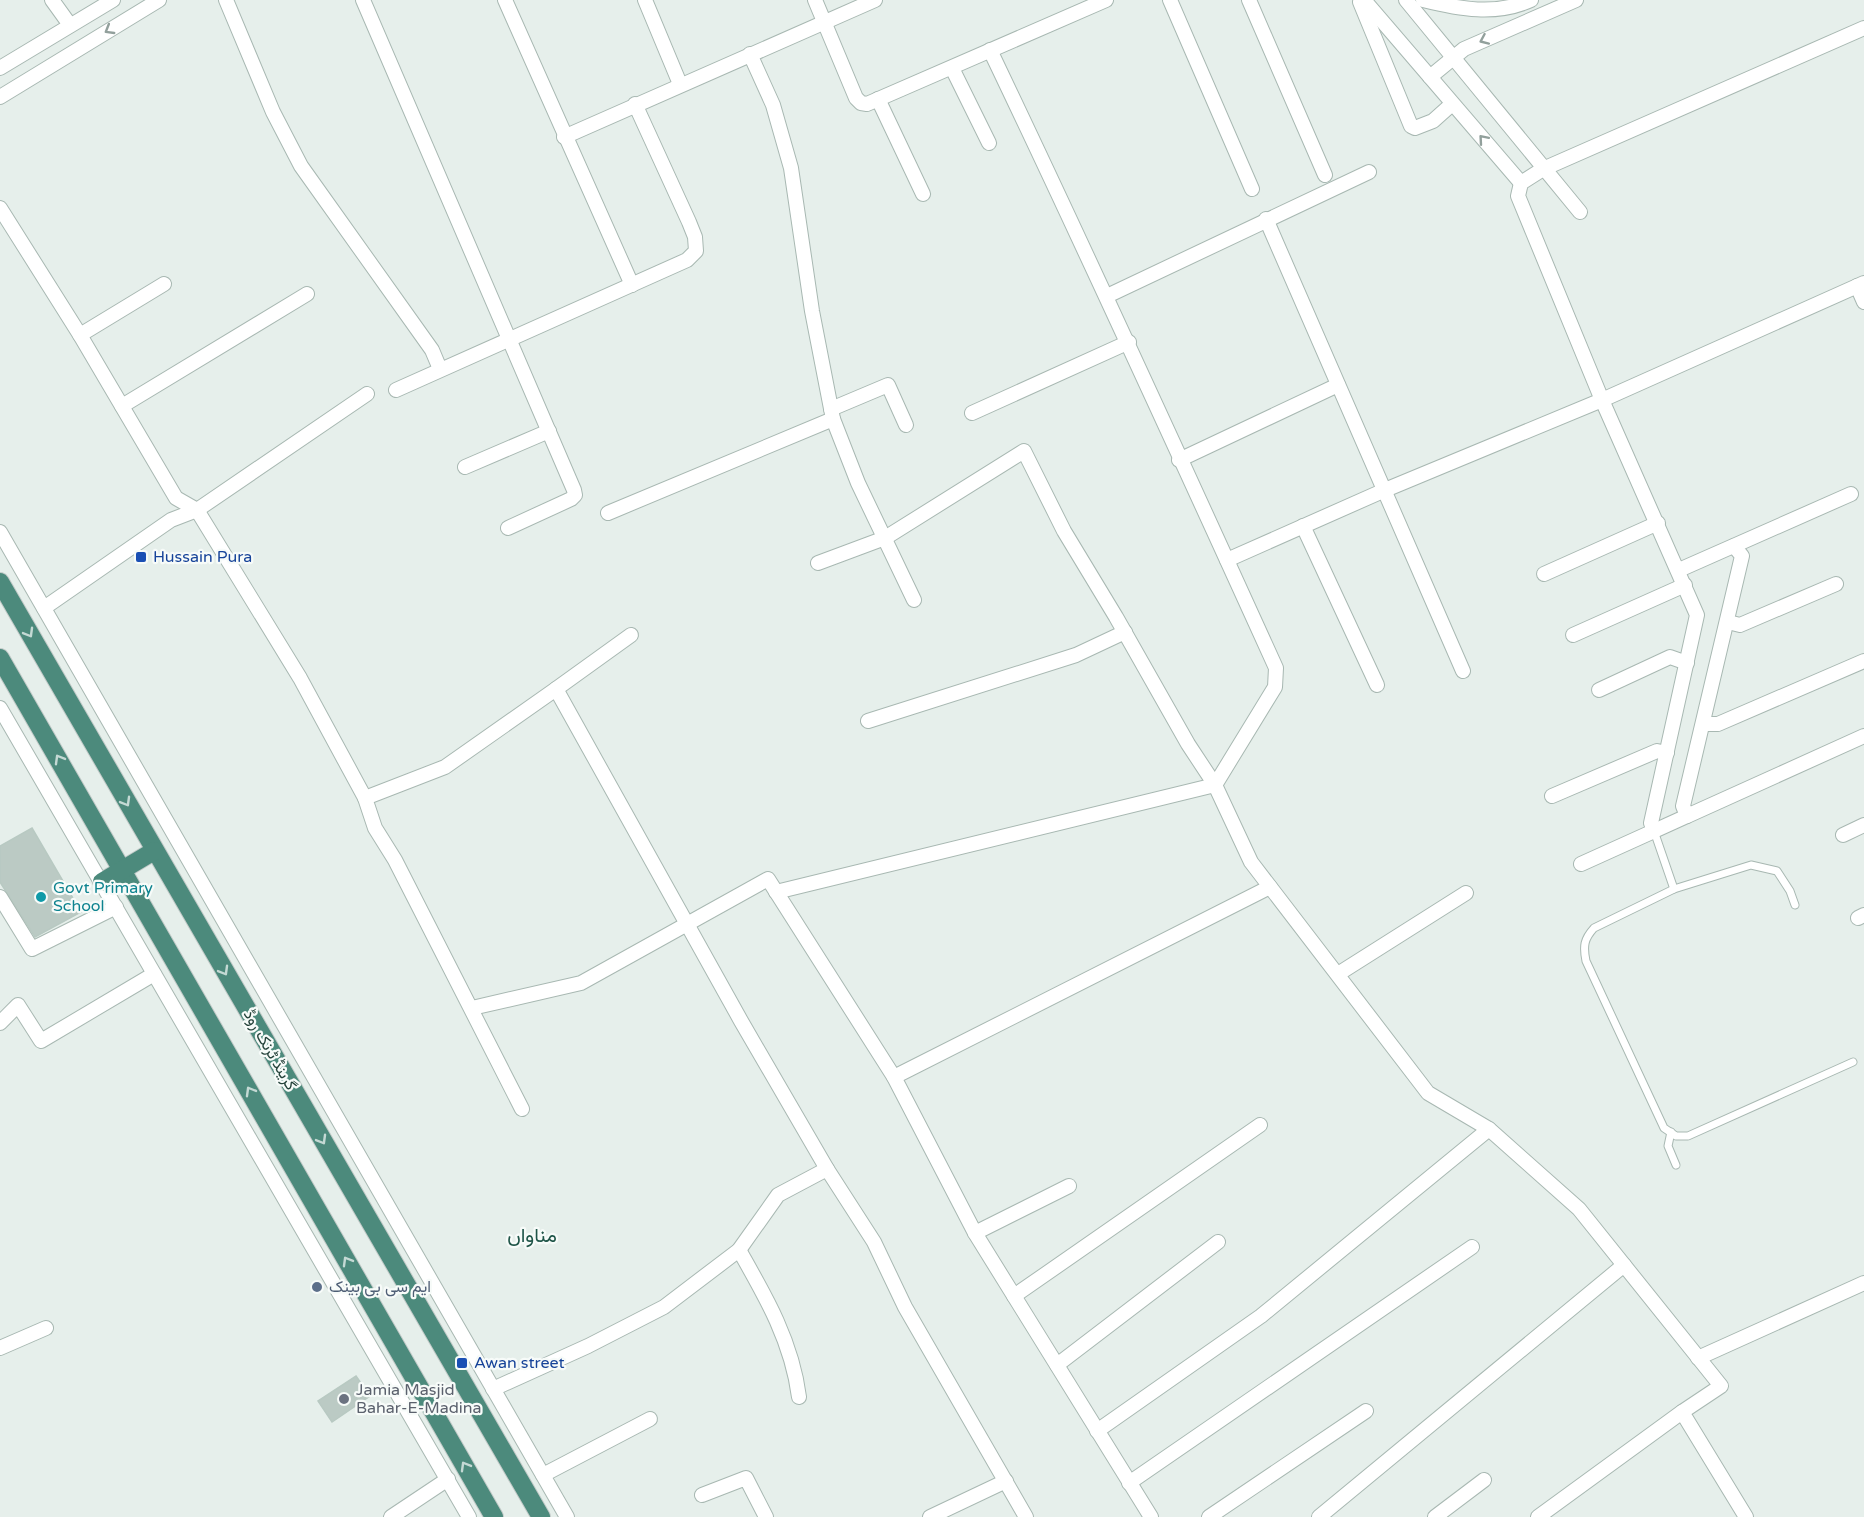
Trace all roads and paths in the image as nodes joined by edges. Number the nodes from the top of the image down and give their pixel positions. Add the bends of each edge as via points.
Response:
1 (52, 0) edge
2 (113, 0) edge
3 (159, 0) edge
4 (226, 0) edge
5 (363, 0) edge
6 (505, 0) edge
7 (645, 0) edge
8 (814, 0) edge
9 (875, 0) edge
10 (1106, 0) edge
11 (1170, 0) edge
12 (1249, 0) edge
13 (1360, 0) edge
14 (1364, 0) edge
15 (1406, 0) edge
16 (1423, 0) edge
17 (1531, 0) edge
18 (1576, 0) edge
19 (1501, 9) junction
20 (824, 22) junction
21 (70, 25) junction
22 (1864, 28) edge
23 (1509, 29) junction
24 (990, 50) junction
25 (750, 54) junction
26 (1453, 57) junction
27 (0, 68) edge
28 (952, 68) junction
29 (1430, 77) junction
30 (680, 84) junction
31 (0, 97) edge
32 (878, 99) junction
33 (635, 104) junction
34 (1452, 104) junction
35 (564, 137) junction
36 (989, 143) dead end
37 (1543, 169) junction
38 (1368, 172) dead end
39 (1325, 175) dead end
40 (1521, 183) junction
41 (1252, 189) dead end
42 (923, 194) dead end
43 (0, 208) edge
44 (1580, 212) dead end
45 (1266, 219) junction
46 (164, 284) dead end
47 (1860, 284) edge
48 (632, 285) junction
49 (307, 294) dead end
50 (1107, 296) junction
51 (1864, 302) edge
52 (80, 334) junction
53 (511, 339) junction
54 (1129, 342) junction
55 (440, 369) junction
56 (1338, 385) junction
57 (396, 390) dead end
58 (367, 394) dead end
59 (1602, 400) junction
60 (122, 406) junction
61 (972, 413) dead end
62 (832, 414) junction
63 (906, 425) dead end
64 (549, 431) junction
65 (1179, 460) junction
66 (465, 468) dead end
67 (1384, 490) junction
68 (1851, 494) dead end
69 (197, 510) junction
70 (608, 513) dead end
71 (1658, 523) junction
72 (1303, 526) junction
73 (508, 528) dead end
74 (0, 532) edge
75 (885, 538) junction
76 (1734, 546) junction
77 (1227, 560) junction
78 (818, 563) dead end
79 (1679, 570) junction
80 (1544, 574) dead end
81 (0, 582) edge
82 (1836, 584) dead end
83 (1684, 585) junction
84 (914, 600) dead end
85 (44, 608) junction
86 (1728, 622) junction
87 (1125, 632) junction
88 (631, 635) dead end
89 (1573, 635) dead end
90 (0, 658) edge
91 (1864, 661) edge
92 (1687, 663) junction
93 (1463, 671) dead end
94 (1377, 686) dead end
95 (556, 689) junction
96 (1599, 690) dead end
97 (0, 708) edge
98 (868, 721) dead end
99 (1703, 724) junction
100 (1864, 736) edge
101 (1667, 753) junction
102 (1215, 785) junction
103 (1552, 796) dead end
104 (365, 798) junction
105 (1687, 816) junction
106 (1864, 825) edge
107 (1654, 831) junction
108 (1843, 836) dead end
109 (154, 851) junction
110 (190, 862) junction
111 (1581, 864) dead end
112 (123, 869) junction
113 (168, 876) junction
114 (102, 882) junction
115 (1270, 886) junction
116 (1674, 889) junction
117 (776, 892) junction
118 (1466, 892) dead end
119 (0, 897) edge
120 (1795, 906) dead end
121 (116, 907) junction
122 (688, 924) junction
123 (154, 974) junction
124 (1338, 974) junction
125 (471, 1008) junction
126 (0, 1023) edge
127 (1853, 1062) dead end
128 (894, 1077) junction
129 (522, 1109) dead end
130 (1260, 1125) dead end
131 (1489, 1129) junction
132 (1671, 1132) junction
133 (1676, 1165) dead end
134 (827, 1169) junction
135 (1069, 1186) dead end
136 (975, 1233) junction
137 (1218, 1242) dead end
138 (1472, 1247) dead end
139 (739, 1250) junction
140 (1624, 1265) junction
141 (1864, 1283) edge
142 (1014, 1296) junction
143 (46, 1328) dead end
144 (462, 1336) junction
145 (0, 1348) edge
146 (443, 1348) junction
147 (1698, 1358) junction
148 (1057, 1365) junction
149 (493, 1389) junction
150 (799, 1397) dead end
151 (1366, 1411) dead end
152 (1682, 1412) junction
153 (650, 1419) dead end
154 (1097, 1431) junction
155 (530, 1453) junction
156 (510, 1464) junction
157 (543, 1475) junction
158 (448, 1479) junction
159 (1484, 1480) dead end
160 (1006, 1481) junction
161 (1130, 1483) junction
162 (702, 1496) dead end
163 (1321, 1516) edge
164 (391, 1517) edge
165 (469, 1517) edge
166 (494, 1517) edge
167 (541, 1517) edge
168 (567, 1517) edge
169 (766, 1517) edge
170 (930, 1517) edge
171 (1026, 1517) edge
172 (1151, 1517) edge
173 (1209, 1517) edge
174 (1435, 1517) edge
175 (1538, 1517) edge
176 (1746, 1517) edge

1 - 21 street
2 - 21 street
3 -> 31 street
4 - 55 street via 273,112 302,166 432,350
5 - 53 street
6 - 35 street
7 - 30 street
8 - 20 street
9 - 20 street
10 - 24 street
11 - 41 street
12 - 39 street
13 - 34 street via 1411,126 1428,124
14 - 29 street
15 - 26 street
16 - 19 street via 1480,10
17 - 19 street
18 - 23 street
19 - 23 street
20 - 25 street
20 - 32 street via 856,98 861,104
21 - 27 street
22 - 37 street
23 -> 26 street
24 - 28 street
24 - 50 street
25 - 30 street
25 - 62 street via 773,105 791,168
26 - 29 street
26 - 37 street
28 - 32 street
28 - 36 street
29 - 34 street
30 - 33 street
32 - 42 street
33 - 35 street
33 - 48 street via 695,237 696,251 687,260
40 -> 34 street
35 - 48 street
37 - 40 street
37 - 44 street
38 - 45 street
40 - 59 street via 1518,196
43 - 52 street
45 - 50 street
45 - 56 street
46 - 52 street
47 - 51 street
47 - 59 street
48 - 53 street
49 - 60 street
50 - 54 street
52 - 60 street
53 - 55 street
53 - 64 street
54 - 61 street
54 - 65 street
55 - 57 street
56 - 65 street
56 - 67 street
58 - 69 street
59 - 67 street
59 - 71 street
60 - 69 street via 176,498
62 - 63 street via 888,385
62 - 70 street
62 - 75 street via 858,483
64 - 66 street
64 - 73 street via 575,495
65 - 77 street
67 - 72 street
67 - 93 street
68 - 76 street
69 - 85 street via 171,520
69 - 104 street via 300,678
71 - 79 street
71 - 80 street
72 - 77 street
72 - 94 street
74 - 85 street
75 - 78 street
75 - 84 street
75 - 87 street via 1024,451 1064,531
76 - 79 street
76 - 86 street via 1742,556
77 - 102 street via 1278,676
79 - 83 street
81 -> 109 highway, گرینڈ ٹرنک روڈ
82 - 86 street via 1740,625
83 - 89 street
83 - 92 street via 1697,615
85 - 110 street
86 - 99 street
87 - 98 street via 1076,655
87 - 102 street
88 - 95 street
112 -> 90 highway
91 - 99 street via 1718,724
92 - 96 street via 1670,657
92 - 101 street
95 - 104 street via 445,767
95 - 122 street
97 - 114 street
99 - 105 street via 1683,806
100 - 105 street
101 - 103 street via 1657,751
101 - 107 street via 1651,823
102 - 115 street via 1251,862
102 - 117 street
104 - 125 street via 375,828
105 - 107 street
106 - 108 street
107 - 111 street
107 - 116 lane
109 - 112 highway
109 - 113 highway, گرینڈ ٹرنک روڈ
110 - 113 street
110 - 144 street
112 - 114 highway
166 -> 112 highway
113 -> 146 highway, گرینڈ ٹرنک روڈ
114 - 121 street
115 - 124 street
115 - 128 street
116 - 120 lane via 1751,866 1777,871
116 - 132 lane via 1594,928 1583,947 1656,1115
117 - 122 street via 768,879
117 - 128 street
118 - 124 street
119 - 121 street via 32,950
121 - 123 street
122 - 125 street via 581,983
122 - 134 street
123 - 126 street via 41,1041 18,1005
123 - 158 street
124 - 131 street via 1428,1093
125 - 129 street
127 - 132 lane via 1688,1136
128 - 136 street
130 - 142 street
131 - 140 street via 1579,1209
131 - 154 street via 1261,1316
132 - 133 lane via 1668,1146
134 - 139 street via 778,1195
134 - 160 street via 874,1242 905,1307
135 - 136 street
136 - 142 street
137 - 148 street
138 - 161 street
139 - 149 street via 664,1307
139 - 150 street via 776,1316 796,1371
140 - 147 street
140 - 163 street
141 - 147 street
142 - 148 street
143 - 145 street
144 - 146 street
144 - 149 street
146 - 156 highway, گرینڈ ٹرنک روڈ
147 - 152 street via 1721,1386
148 - 154 street
149 - 155 street
151 - 173 street
152 - 175 street
152 - 176 street
153 - 157 street
154 - 161 street
155 - 156 street
155 - 157 street
156 - 167 highway, گرینڈ ٹرنک روڈ
157 - 168 street
158 - 164 street
158 - 165 street
159 - 174 street
160 - 170 street
160 - 171 street
161 - 172 street
162 - 169 street via 746,1478

